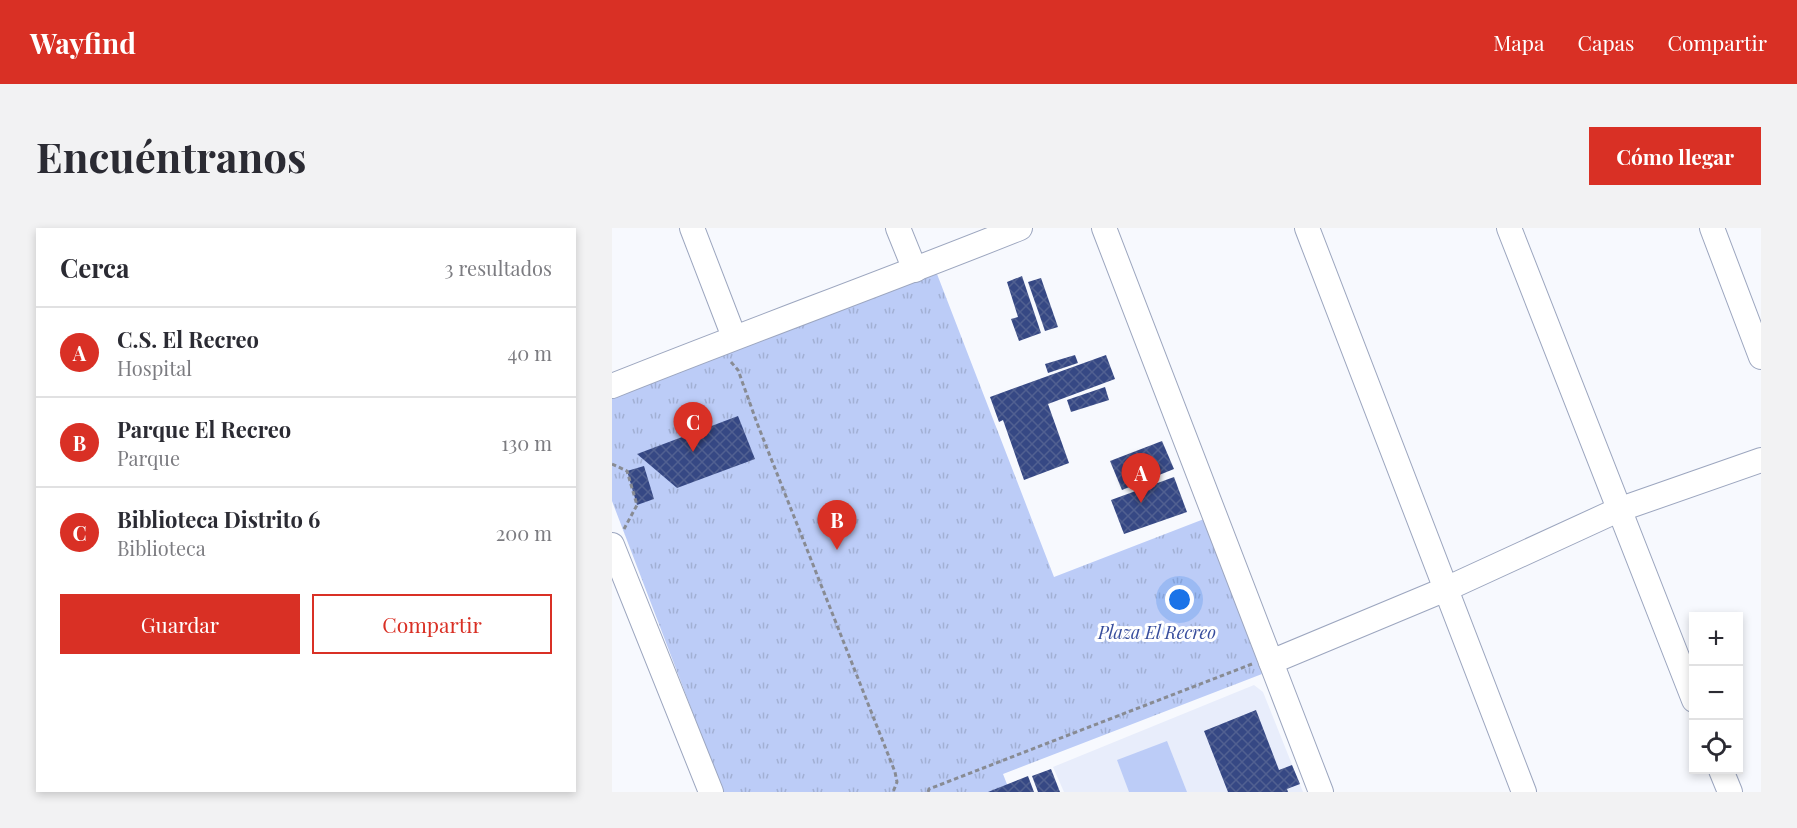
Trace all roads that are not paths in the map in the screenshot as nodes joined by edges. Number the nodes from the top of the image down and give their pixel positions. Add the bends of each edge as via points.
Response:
1 (693, 228) edge
2 (898, 228) edge
3 (1020, 228) edge
4 (1104, 228) edge
5 (1307, 228) edge
6 (1509, 228) edge
7 (1712, 228) edge
8 (915, 270) junction
9 (734, 337) junction
10 (1761, 357) edge
11 (612, 386) edge
12 (1761, 460) edge
13 (1618, 510) junction
14 (612, 545) edge
15 (1446, 589) junction
16 (1271, 662) junction
17 (1689, 688) edge
18 (1723, 774) edge
19 (711, 792) edge
20 (1321, 792) edge
21 (1524, 792) edge
22 (1730, 792) edge

1 - 9 street
2 - 8 street
3 - 8 street
4 - 16 street
5 - 15 street
6 - 13 street
7 - 10 street
8 - 9 street
9 - 11 street
12 - 13 street
13 - 15 street
13 - 17 street
14 - 19 street
15 - 16 street
15 - 21 street
16 - 20 street
18 - 22 street

